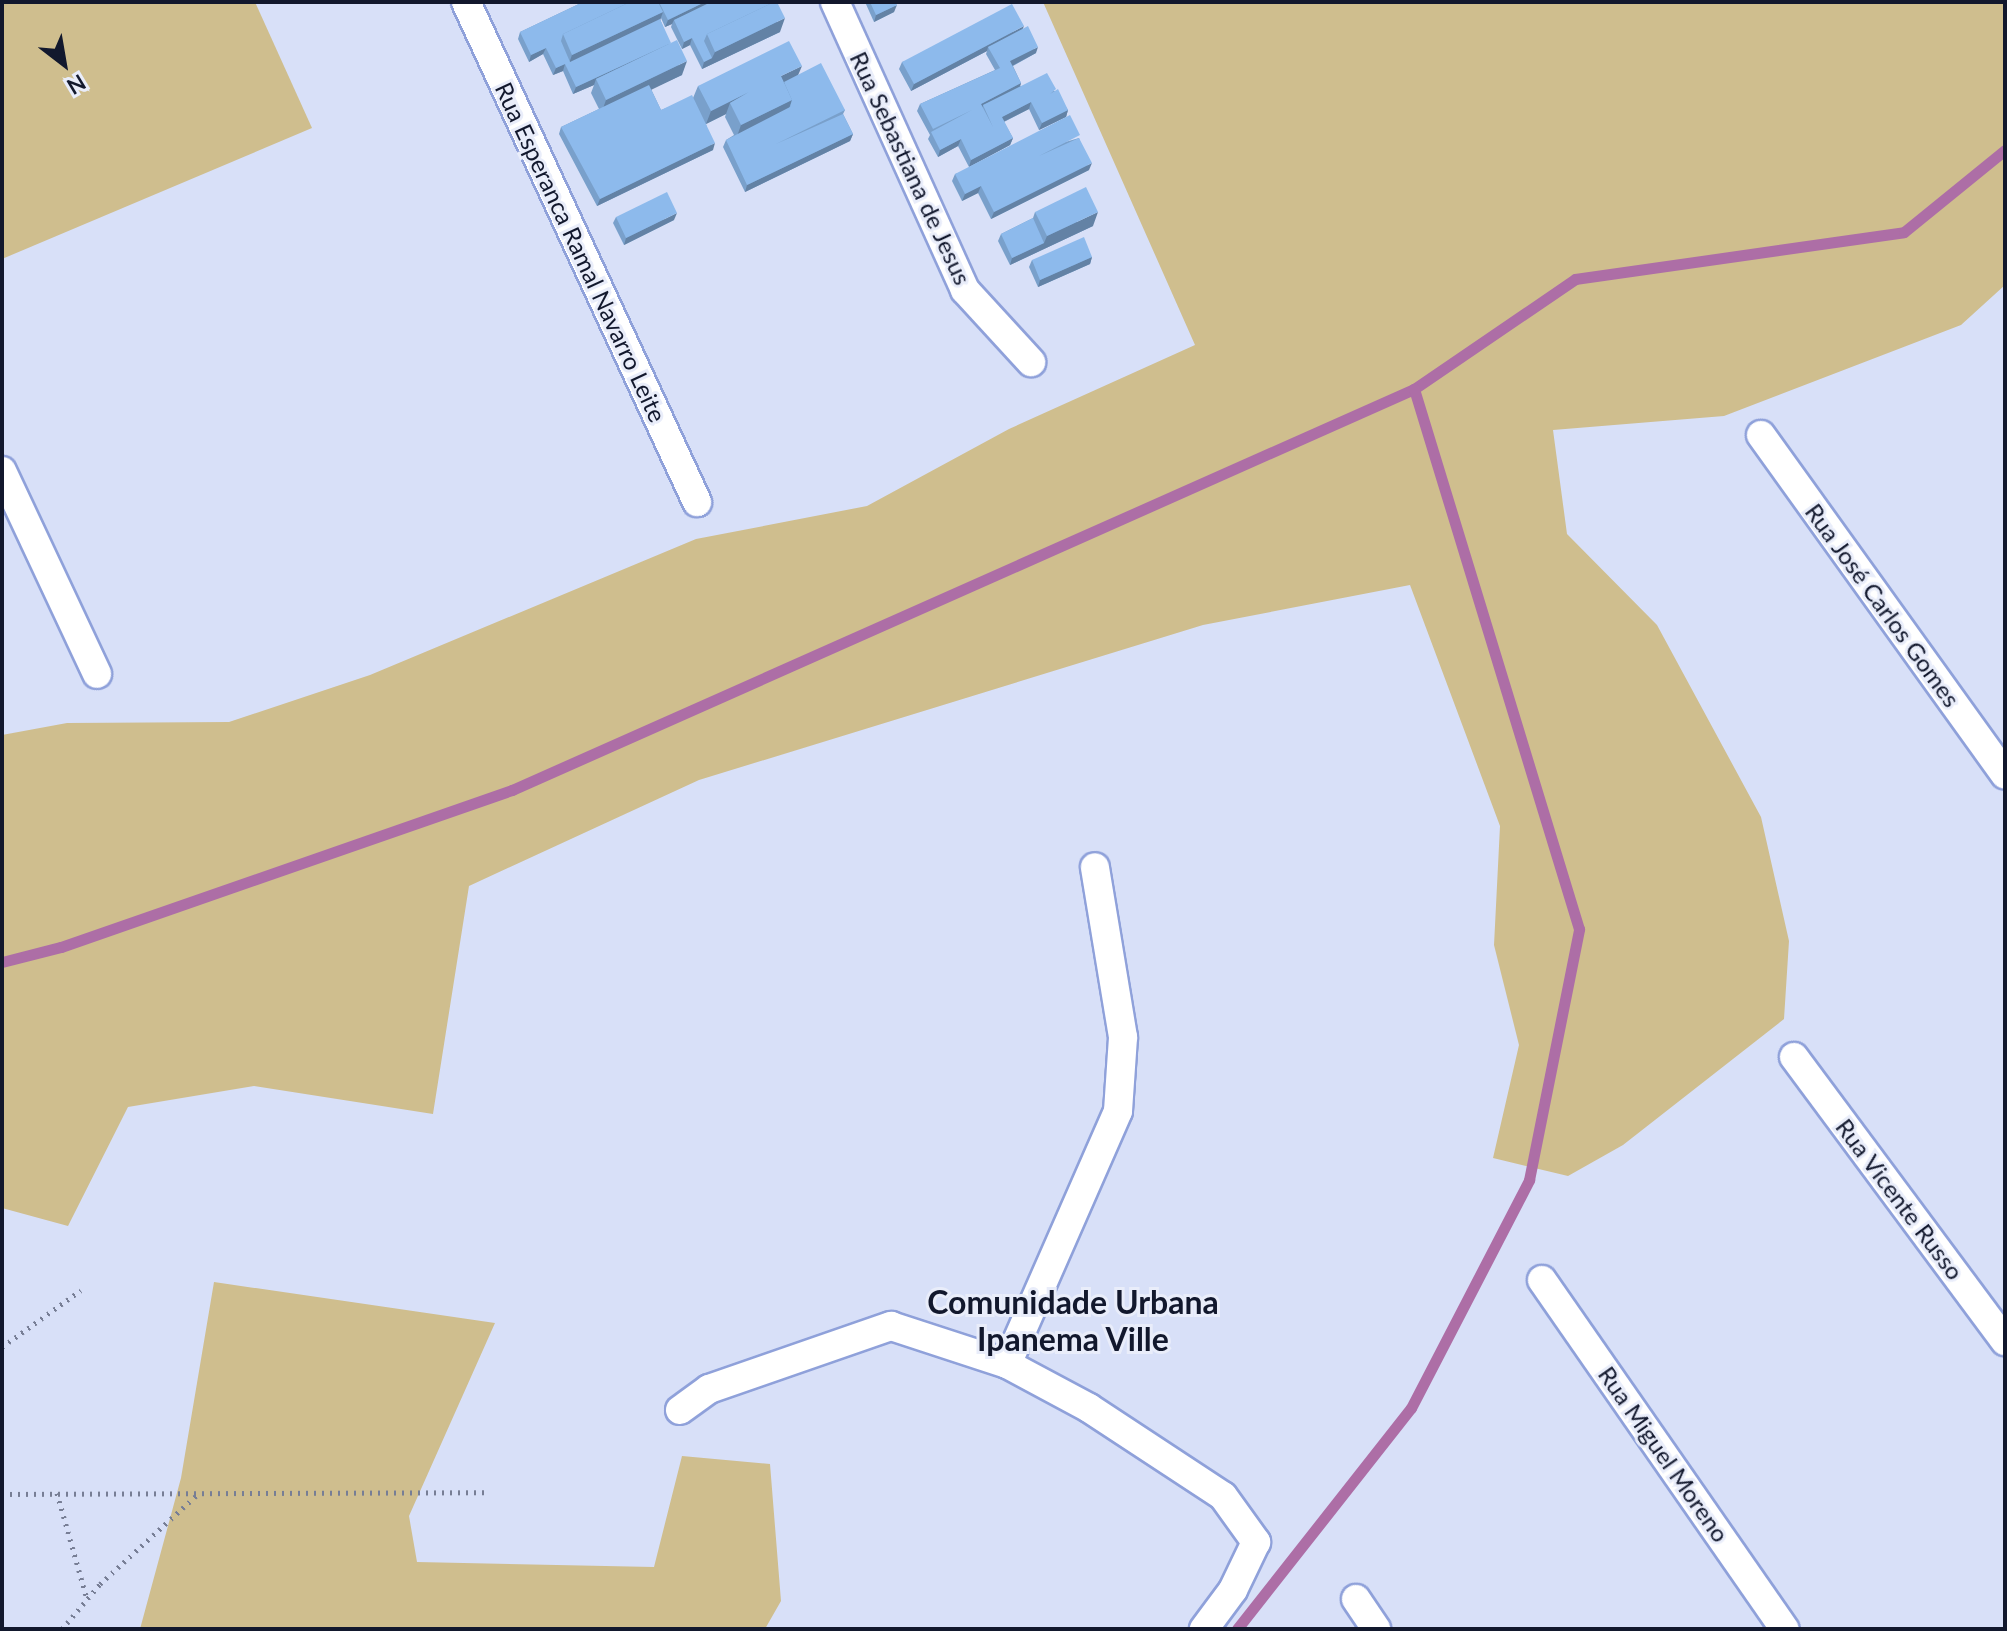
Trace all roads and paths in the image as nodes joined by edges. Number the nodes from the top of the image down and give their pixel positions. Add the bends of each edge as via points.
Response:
1 (466, 2) edge
2 (835, 2) edge
3 (1031, 362) dead end
4 (1761, 435) dead end
5 (2, 471) edge
6 (697, 502) dead end
7 (97, 674) dead end
8 (2005, 775) edge
9 (1095, 867) dead end
10 (1794, 1057) dead end
11 (1542, 1280) dead end
12 (81, 1290) dead end
13 (2005, 1341) edge
14 (2, 1347) edge
15 (1007, 1364) junction
16 (680, 1410) dead end
17 (485, 1492) dead end
18 (57, 1493) junction
19 (199, 1493) junction
20 (2, 1494) edge
21 (87, 1599) junction
22 (1356, 1599) dead end
23 (62, 1629) edge
24 (1204, 1629) edge
25 (1376, 1629) edge
26 (1785, 1629) edge

1 - 6 street, Rua Esperanca Ramal Navarro Leite
2 - 3 street, Rua Sebastiana de Jesus via 965,290
4 - 8 street, Rua José Carlos Gomes
5 - 7 street
9 - 15 street via 1123,1037 1118,1111
10 - 13 street, Rua Vicente Russo
11 - 26 street, Rua Miguel Moreno
12 - 14 path
15 - 16 street via 891,1326 709,1389
15 - 24 street via 1089,1408 1223,1496 1256,1542 1233,1590
17 - 19 path
18 - 19 path
18 - 20 path
18 - 21 path
19 - 21 path
21 - 23 path
22 - 25 street

